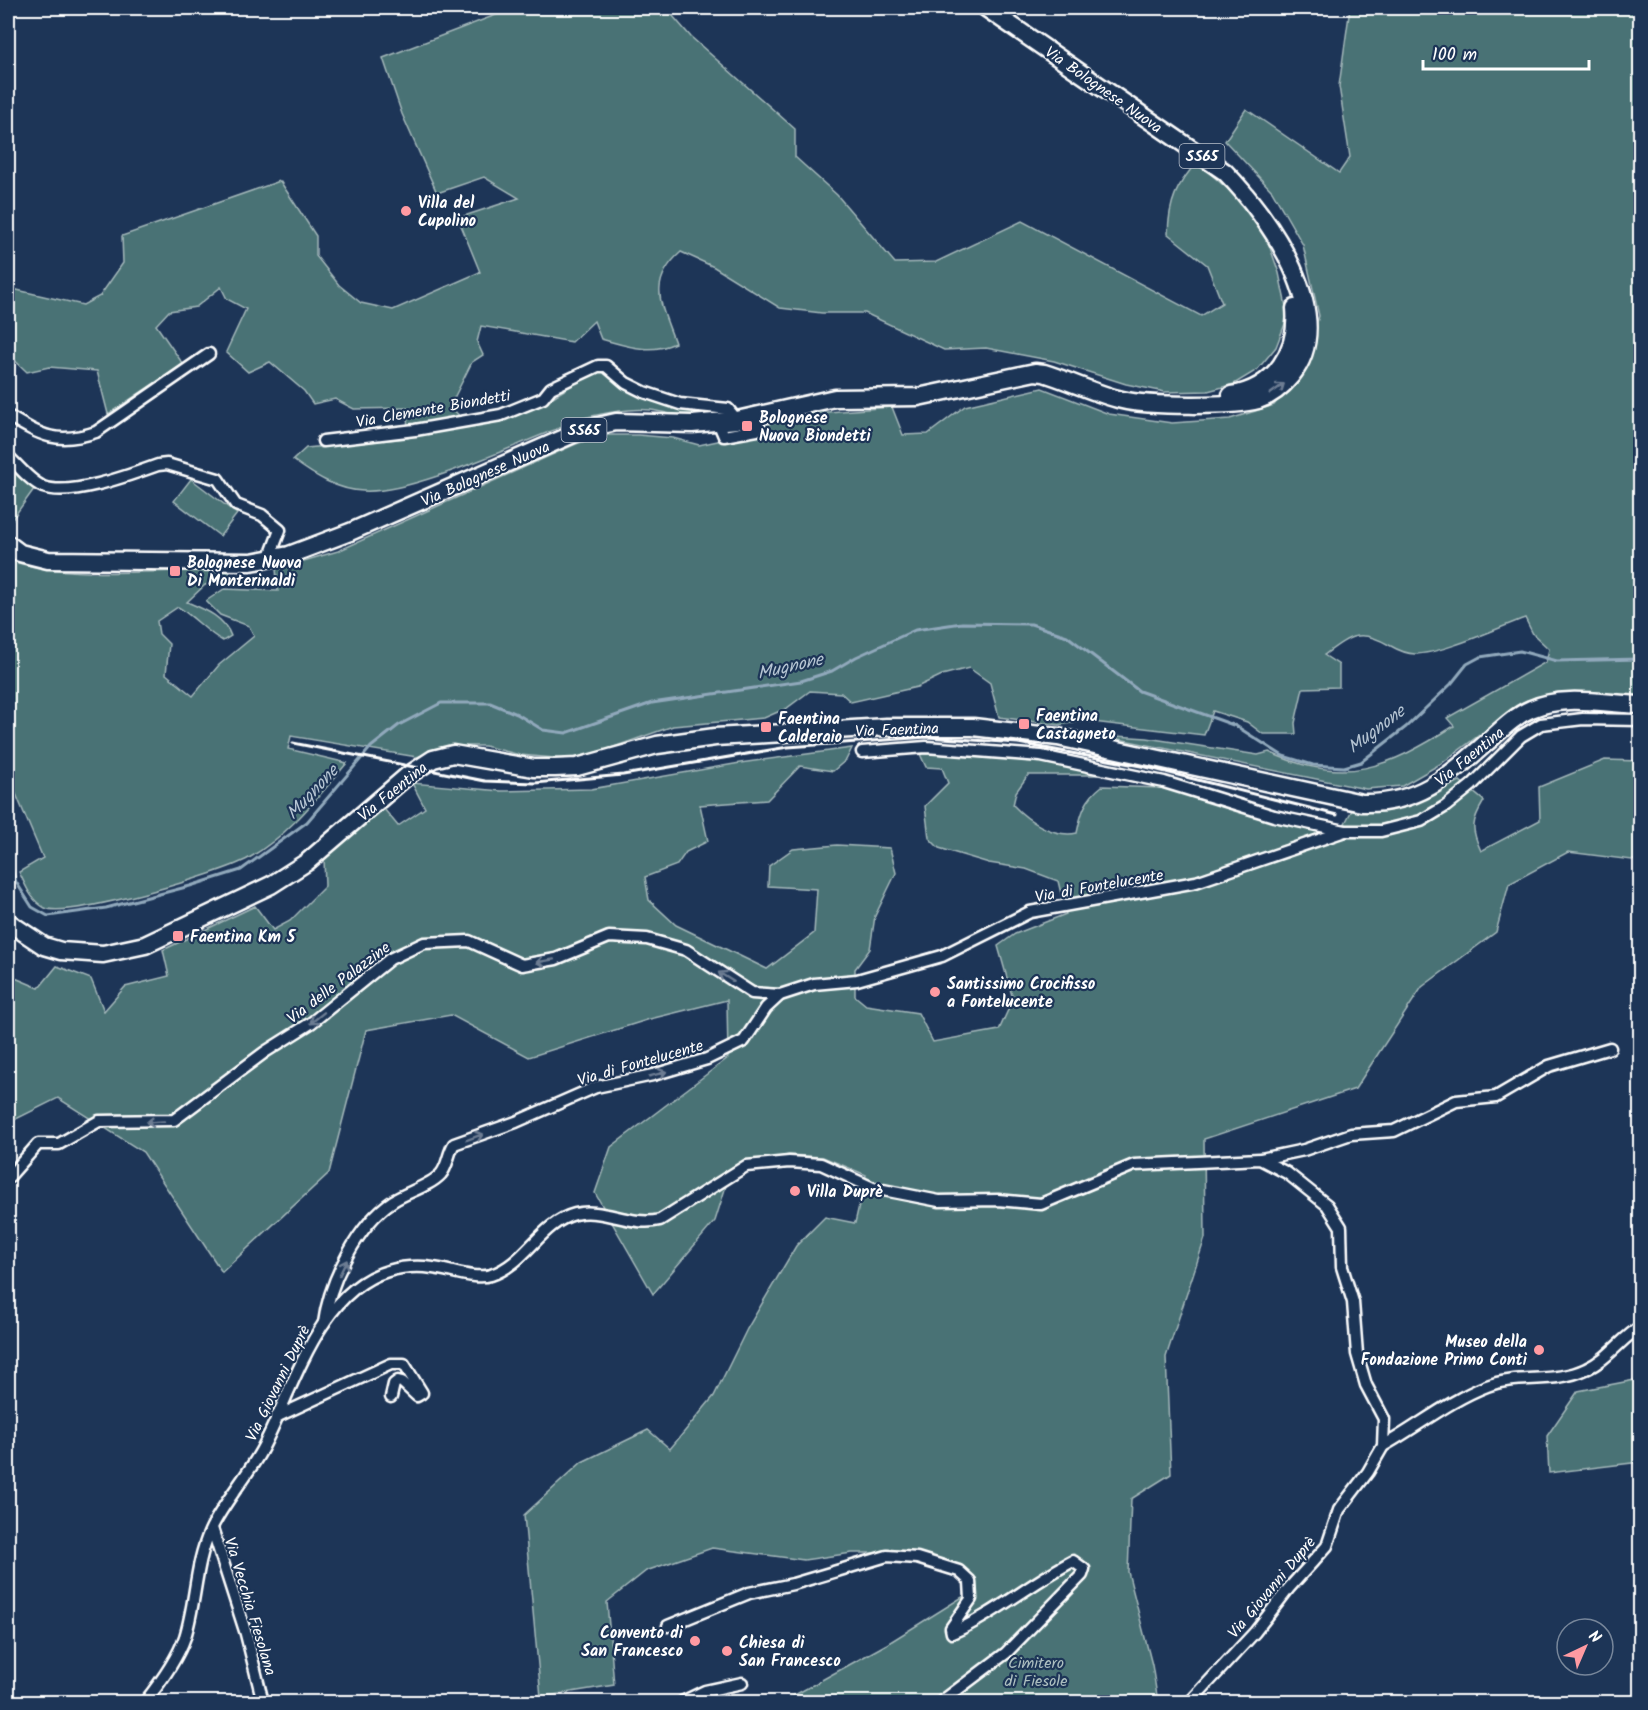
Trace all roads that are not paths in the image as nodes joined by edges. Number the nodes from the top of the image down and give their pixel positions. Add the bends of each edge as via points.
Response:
1 (986, 8) edge
2 (209, 354) dead end
3 (761, 415) junction
4 (8, 416) edge
5 (737, 420) junction
6 (718, 422) junction
7 (323, 441) dead end
8 (8, 456) edge
9 (8, 544) edge
10 (269, 559) junction
11 (1641, 705) edge
12 (1641, 720) edge
13 (862, 752) dead end
14 (1345, 831) junction
15 (8, 922) edge
16 (780, 995) junction
17 (1610, 1048) dead end
18 (1260, 1160) junction
19 (8, 1178) edge
20 (324, 1323) junction
21 (1641, 1327) edge
22 (391, 1397) dead end
23 (276, 1417) junction
24 (1383, 1446) junction
25 (212, 1528) junction
26 (668, 1626) dead end
27 (742, 1683) dead end
28 (146, 1702) edge
29 (263, 1702) edge
30 (682, 1702) edge
31 (942, 1702) edge
32 (1190, 1702) edge

1 - 3 main road, Via Bolognese Nuova / SS65 via 1226,172 1252,199 1286,255 1296,323 1293,343 1282,364 1249,390 1179,403 1122,400 1035,372 918,397 835,398
2 - 4 street via 96,432 76,439 52,439
3 - 5 main road, Via Bolognese Nuova / SS65
3 - 6 street via 757,430 724,436
5 - 6 main road, Via Bolognese Nuova / SS65
5 - 7 street, Via Clemente Biondetti via 728,409 680,404 644,392 606,366 598,366 551,388 536,402 501,415
6 - 10 main road, Via Bolognese Nuova / SS65 via 616,422 585,429 350,532
8 - 10 street via 43,486 62,489 167,464 218,479 236,505 262,515 280,530
9 - 10 main road, Via Bolognese Nuova / SS65 via 20,553 48,560
11 - 15 main road, Via Faentina via 1563,701 1531,708 1432,787 1399,801 1381,803 1362,803 1058,738 973,727 886,727 715,736 657,745 577,767 511,765 442,755 407,776 315,855 271,885 145,945 103,954 61,951 44,946
12 - 14 street, Via Faentina via 1583,719 1541,724 1521,736 1472,785 1421,821 1381,831
13 - 14 street, Via Faentina via 926,747 1041,756 1164,782 1274,816
14 - 16 street, Via di Fontelucente via 1196,882 1030,912 942,956 857,980 814,984
16 -> 19 street, Via delle Palazzine via 752,993 686,950 648,939 609,937 556,959 522,965 469,941 424,943 390,959 311,1023 174,1120 99,1121 59,1144 38,1144
20 -> 16 street, Via di Fontelucente via 327,1301 360,1232 384,1208 442,1174 454,1144 596,1087 653,1076 707,1059 744,1041 766,1008
17 - 18 street via 1550,1066 1496,1097 1456,1101 1395,1131 1352,1134
18 - 20 street, Via Giovanni Duprè via 1134,1166 1041,1203 939,1201 873,1188 821,1164 746,1166 660,1220 621,1220 589,1213 565,1218 519,1259 491,1275 421,1267 390,1270 355,1290
18 - 24 street, Via Giovanni Duprè via 1287,1173 1327,1204 1341,1227 1342,1267 1353,1302 1357,1354 1366,1385 1384,1419
20 - 23 street, Via Giovanni Duprè
21 - 24 street via 1586,1370 1488,1386
22 - 23 street via 398,1381 417,1396 422,1393 404,1364 391,1364
23 - 25 street, Via Giovanni Duprè via 261,1450
24 - 32 street, Via Giovanni Duprè via 1339,1510 1327,1546
25 - 28 street, Via Vecchia Fiesolana via 202,1551 184,1639
25 - 29 street, Via Vecchia Fiesolana
26 - 31 street via 749,1593 887,1556 958,1571 969,1581 971,1599 951,1628 952,1633 983,1618 1038,1579 1073,1562 1084,1569 1006,1653
27 - 30 street via 705,1691

